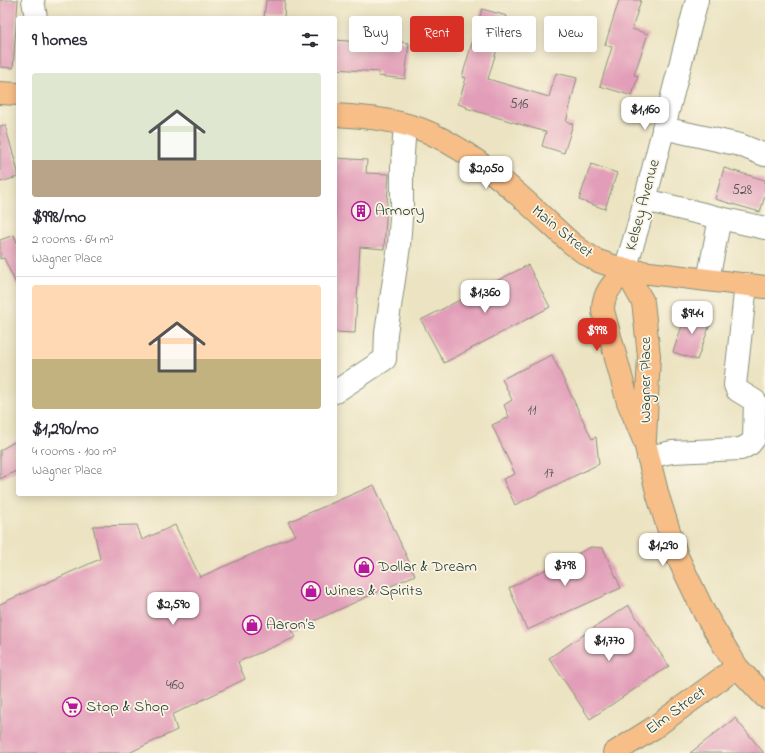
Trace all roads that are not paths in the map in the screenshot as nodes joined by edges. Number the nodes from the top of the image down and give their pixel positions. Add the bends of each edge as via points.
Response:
1 (33, 0) edge
2 (697, 0) edge
3 (36, 16) edge
4 (0, 93) edge
5 (16, 94) edge
6 (337, 115) edge
7 (405, 125) junction
8 (663, 128) junction
9 (765, 156) edge
10 (645, 200) junction
11 (720, 218) junction
12 (765, 228) edge
13 (625, 270) junction
14 (708, 280) junction
15 (756, 286) edge
16 (337, 391) edge
17 (647, 450) junction
18 (737, 667) junction
19 (765, 697) edge
20 (614, 753) edge

1 - 3 street
2 - 8 street, Kelsey Avenue
4 - 5 main road
6 - 7 main road, Main Street via 366,117
7 - 13 main road, Main Street via 429,133 459,149 492,172 583,252 598,261
7 - 16 street via 400,246 386,333 385,359
8 - 9 street via 740,145
8 - 10 street, Kelsey Avenue
10 - 11 street
10 - 13 street, Kelsey Avenue
11 - 12 street
11 - 14 street
13 - 14 main road, Main Street
13 - 17 main road, Wagner Place via 643,302 649,356
13 - 17 main road, Wagner Place via 606,294 603,311 628,402
14 - 15 main road, Main Street
15 - 17 street via 735,385 736,390 755,401 754,438 741,449 672,452
17 - 18 main road, Wagner Place via 677,556 705,614
18 - 19 main road, Wagner Place
18 - 20 main road, Elm Street via 652,729

